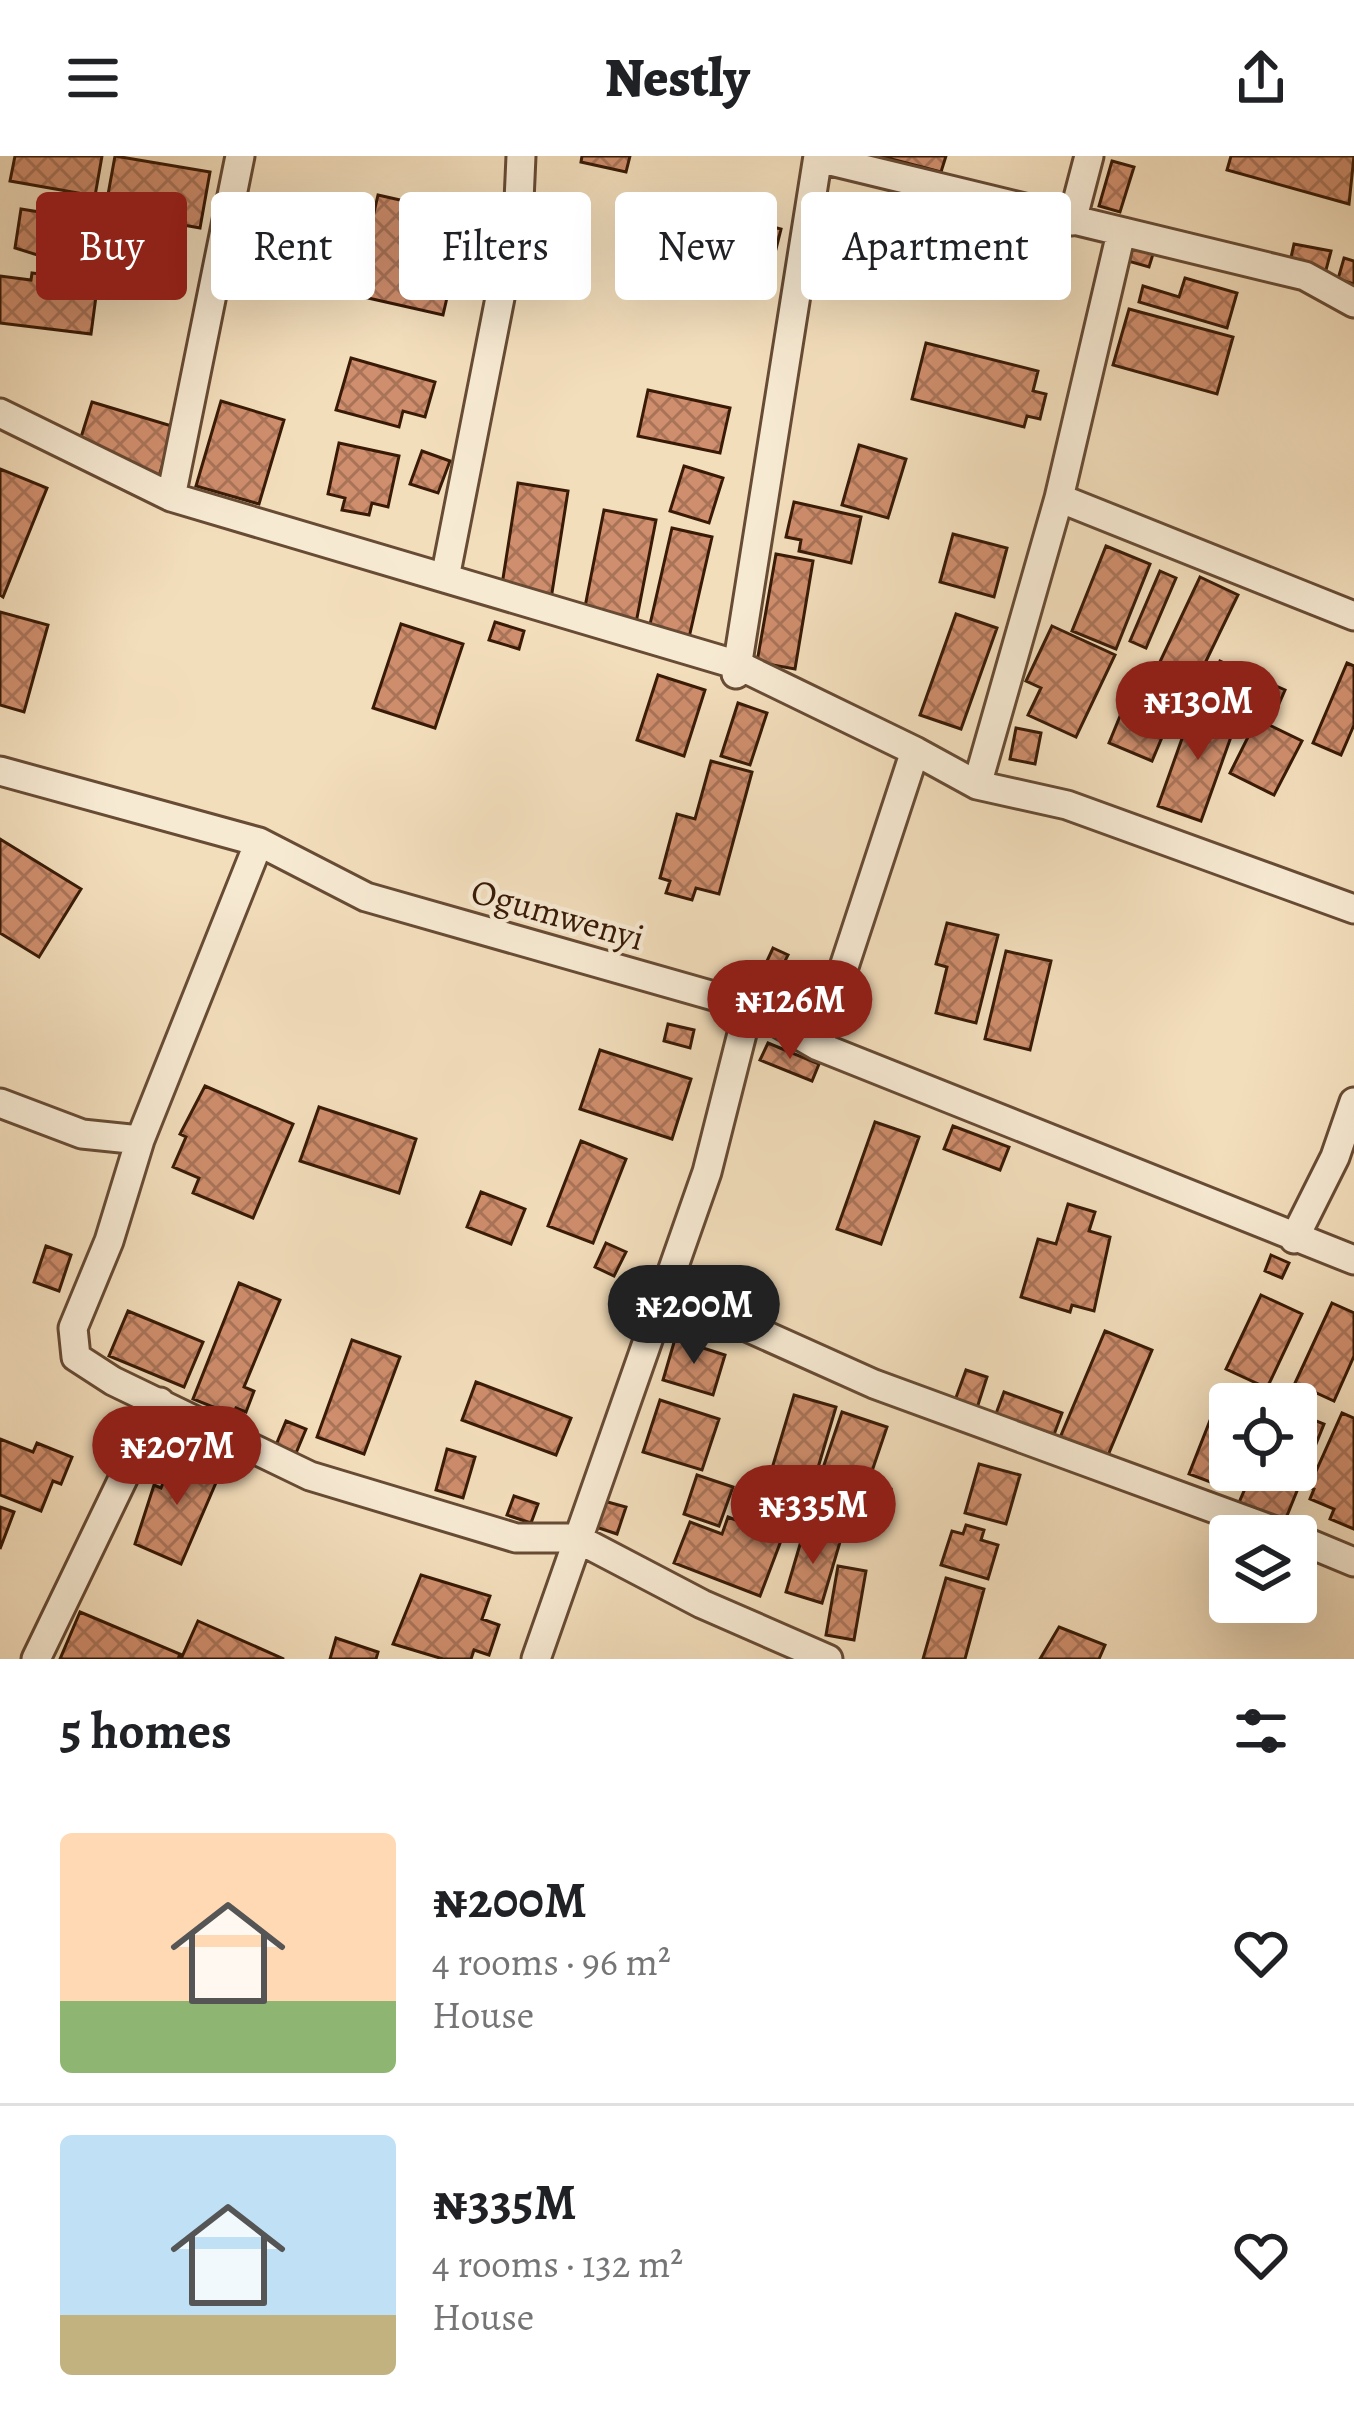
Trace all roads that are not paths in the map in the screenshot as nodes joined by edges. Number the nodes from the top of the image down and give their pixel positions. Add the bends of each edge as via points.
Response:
1 (240, 156) edge
2 (520, 156) edge
3 (1089, 156) edge
4 (818, 157) edge
5 (1072, 221) junction
6 (1121, 233) junction
7 (1354, 303) edge
8 (0, 412) edge
9 (171, 497) junction
10 (1059, 498) junction
11 (445, 578) junction
12 (1354, 616) edge
13 (738, 665) junction
14 (915, 752) junction
15 (0, 771) edge
16 (976, 785) junction
17 (259, 842) junction
18 (1354, 909) edge
19 (749, 1006) junction
20 (818, 1046) junction
21 (1354, 1102) edge
22 (0, 1103) edge
23 (140, 1140) junction
24 (1294, 1239) junction
25 (1354, 1260) edge
26 (662, 1289) junction
27 (160, 1402) junction
28 (1233, 1515) edge
29 (576, 1538) junction
30 (1317, 1547) edge
31 (1354, 1562) edge
32 (36, 1659) edge
33 (536, 1659) edge
34 (828, 1659) edge

1 - 9 street
2 - 11 street via 519,201
3 - 5 street
4 - 5 street
4 - 13 street via 736,674
5 - 6 street
6 - 7 street via 1304,276
6 - 10 street
8 - 9 street
9 - 11 street
10 - 12 street
10 - 16 street
11 - 13 street
13 - 14 street
14 - 16 street
14 - 20 street
15 - 17 street, Ogumwenyi
16 - 18 street via 1067,805
17 - 19 street, Ogumwenyi via 366,897
17 - 23 street
19 - 20 street, Ogumwenyi
19 - 26 street via 707,1172
20 - 24 street, Ogumwenyi
21 - 24 street
22 - 23 street via 82,1134
23 - 27 street via 73,1328 76,1357
24 - 25 street, Ogumwenyi
26 - 28 street via 874,1384
26 - 29 street
27 - 29 street via 310,1475 516,1538
27 - 32 street
29 - 33 street
29 - 34 street
30 - 31 street

